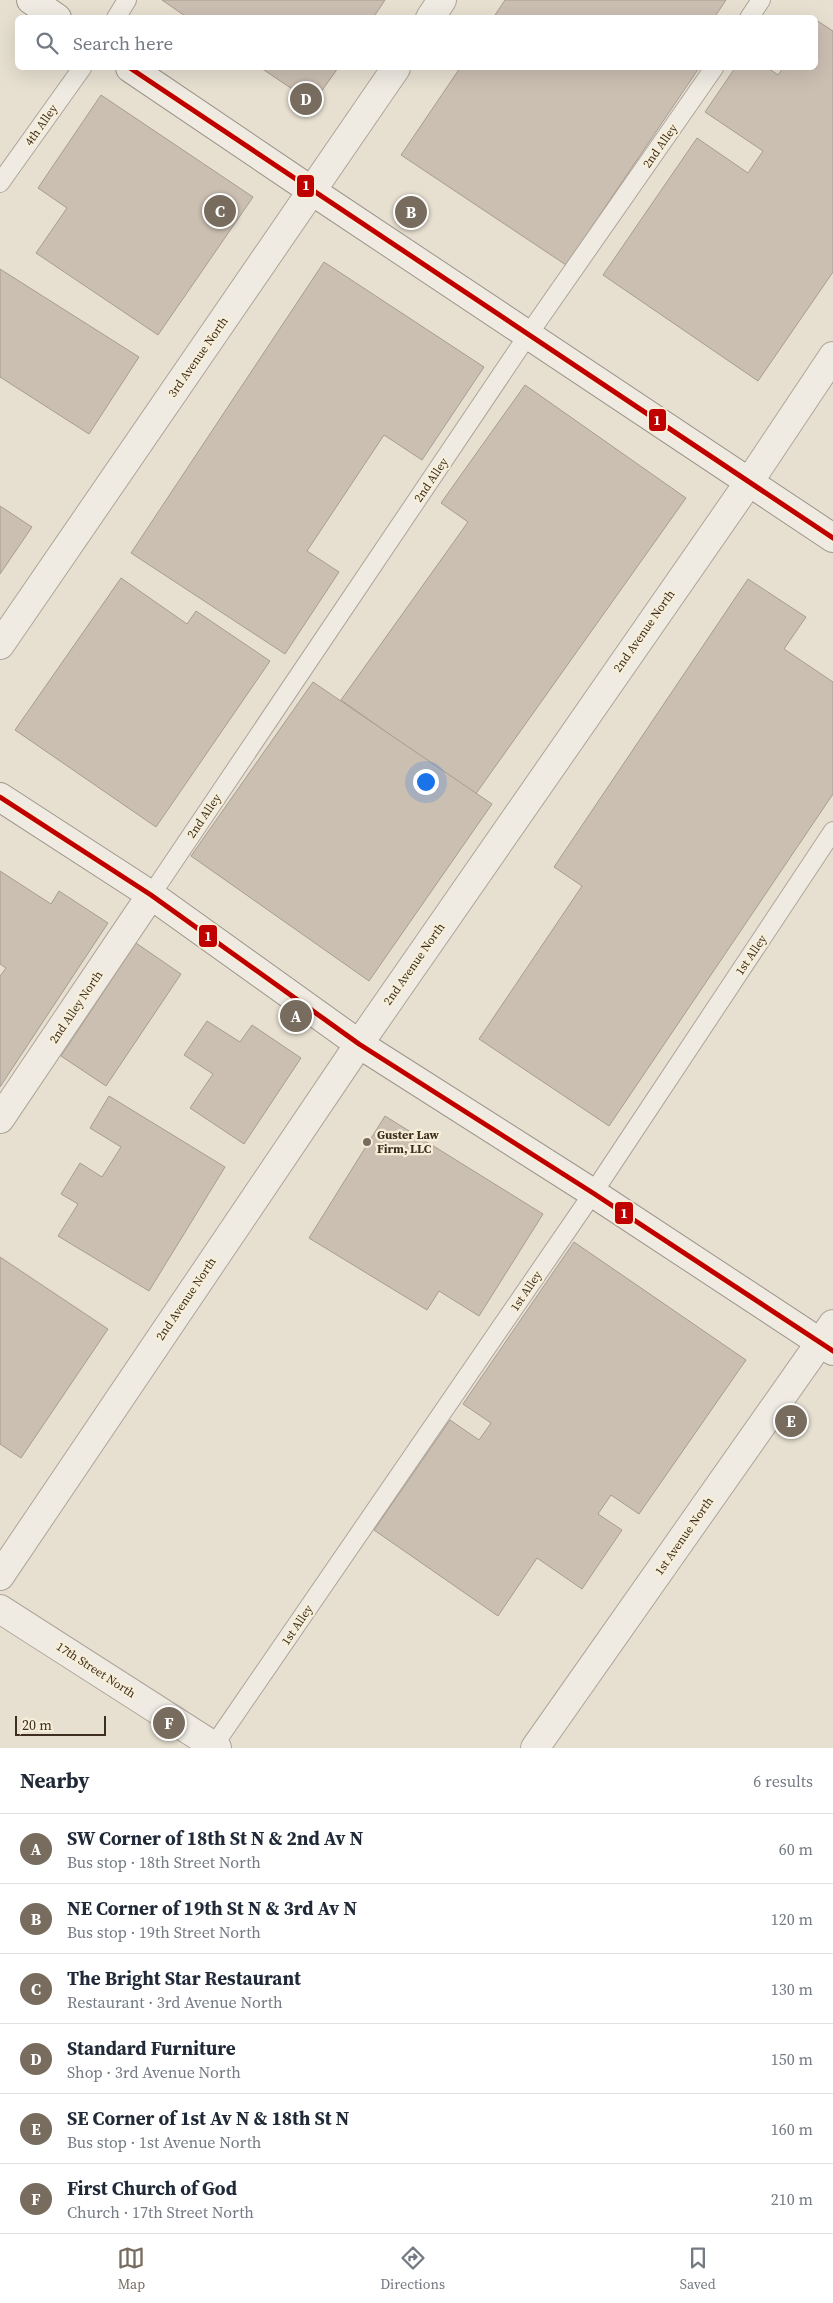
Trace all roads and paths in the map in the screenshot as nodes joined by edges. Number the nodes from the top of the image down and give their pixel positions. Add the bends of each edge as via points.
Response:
1 (31, 0) edge
2 (127, 0) edge
3 (442, 0) edge
4 (761, 0) edge
5 (53, 15) edge
6 (118, 15) edge
7 (432, 15) edge
8 (750, 15) edge
9 (81, 70) edge
10 (133, 70) edge
11 (395, 70) edge
12 (713, 70) edge
13 (0, 183) edge
14 (312, 191) junction
15 (528, 336) junction
16 (833, 356) edge
17 (749, 482) junction
18 (833, 538) edge
19 (0, 646) edge
20 (0, 797) edge
21 (833, 830) edge
22 (151, 895) junction
23 (358, 1044) junction
24 (0, 1119) edge
25 (593, 1193) junction
26 (829, 1339) edge
27 (0, 1576) edge
28 (0, 1608) edge
29 (214, 1747) edge
30 (535, 1748) edge

1 - 5 street
2 - 6 lane
3 - 7 street
4 - 8 lane
9 - 13 lane, 4th Alley
10 - 14 street
11 - 14 street, 3rd Avenue North
12 - 15 lane, 2nd Alley
14 - 15 street
14 - 19 street, 3rd Avenue North
15 - 17 street
15 - 22 lane, 2nd Alley
16 - 17 street, 2nd Avenue North
17 - 18 street
17 - 23 street, 2nd Avenue North
20 - 22 street
21 - 25 lane, 1st Alley
22 - 23 street
22 - 24 street, 2nd Alley North
23 - 25 street
23 - 27 street, 2nd Avenue North
25 - 26 street
25 - 29 lane, 1st Alley
26 - 30 street, 1st Avenue North
28 - 29 street, 17th Street North

